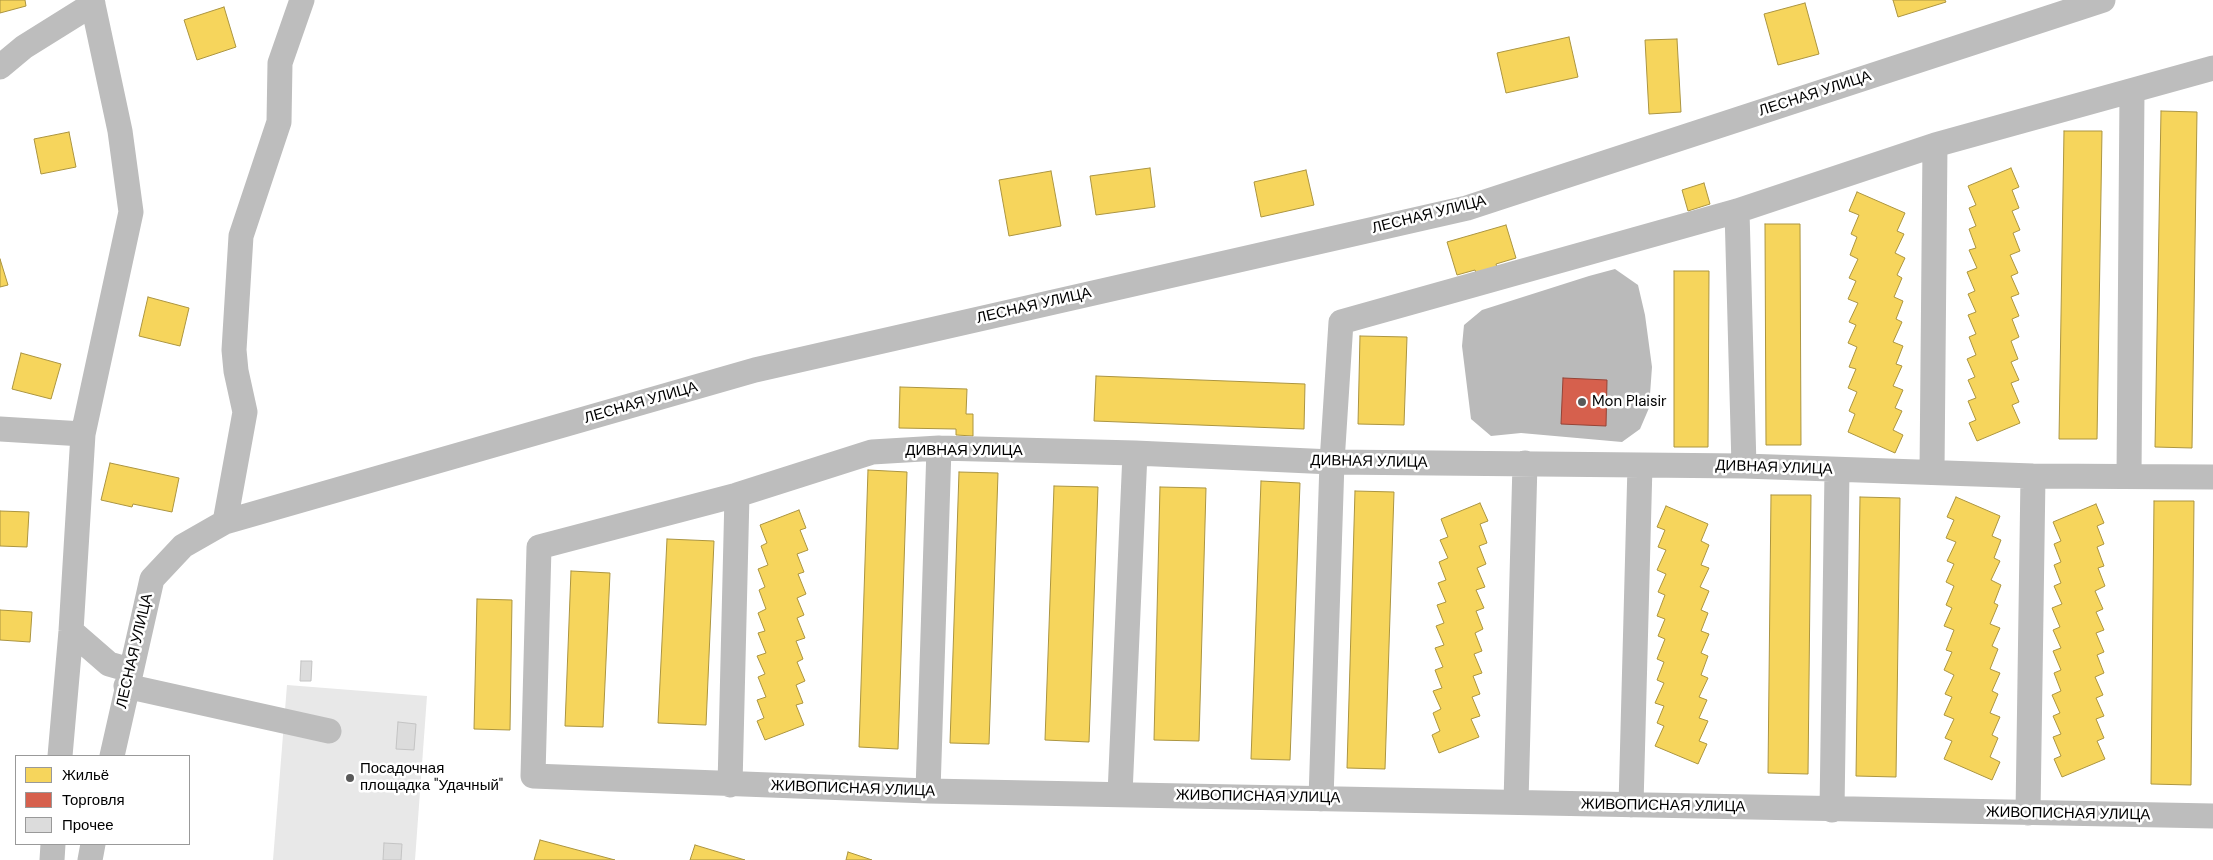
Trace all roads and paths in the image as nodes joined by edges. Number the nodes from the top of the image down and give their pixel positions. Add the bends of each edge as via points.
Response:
1 (302, 0) edge
2 (2103, 0) edge
3 (92, 2) edge
4 (0, 67) edge
5 (2213, 68) edge
6 (2132, 91) junction
7 (1934, 145) junction
8 (1737, 210) junction
9 (0, 429) edge
10 (83, 434) junction
11 (940, 448) junction
12 (1135, 453) junction
13 (1332, 462) junction
14 (1525, 463) junction
15 (1640, 465) junction
16 (1744, 466) junction
17 (1837, 471) junction
18 (1932, 472) junction
19 (2033, 476) junction
20 (2130, 476) junction
21 (2213, 478) edge
22 (737, 495) junction
23 (225, 522) junction
24 (539, 548) joint
25 (71, 631) junction
26 (128, 678) junction
27 (329, 731) dead end
28 (60, 755) edge
29 (112, 755) edge
30 (730, 785) junction
31 (928, 791) junction
32 (1120, 794) junction
33 (1321, 799) junction
34 (1516, 802) junction
35 (1632, 805) junction
36 (1832, 810) junction
37 (2028, 813) junction
38 (2213, 816) edge
39 (53, 845) edge
40 (94, 845) edge
41 (52, 860) edge
42 (90, 860) edge

1 - 23 street via 280,63 279,122 241,236 234,350 245,412
2 - 23 street, ЛЕСНАЯ УЛИЦА via 1467,208 755,370
3 - 4 street
3 - 10 street via 120,131 131,212
5 - 6 street
6 - 7 street
6 - 20 street
7 - 8 street
7 - 18 street
8 - 13 street via 1341,322
8 - 16 street
9 - 10 street
10 - 25 street
11 - 12 street, ДИВНАЯ УЛИЦА
11 - 22 street, ДИВНАЯ УЛИЦА via 872,452
11 - 31 street
12 - 13 street, ДИВНАЯ УЛИЦА
12 - 32 street
13 - 14 street, ДИВНАЯ УЛИЦА
13 - 33 street
14 - 15 street, ДИВНАЯ УЛИЦА
14 - 34 street
15 - 16 street, ДИВНАЯ УЛИЦА
15 - 35 street
16 - 17 street, ДИВНАЯ УЛИЦА
17 - 18 street, ДИВНАЯ УЛИЦА
17 - 36 street
18 - 19 street, ДИВНАЯ УЛИЦА
19 - 20 street, ДИВНАЯ УЛИЦА
19 - 37 street
20 - 21 street, ДИВНАЯ УЛИЦА
22 - 24 street, ДИВНАЯ УЛИЦА
22 - 30 street
23 - 26 street, ЛЕСНАЯ УЛИЦА via 183,546 152,579
24 - 30 street, ЖИВОПИСНАЯ УЛИЦА via 533,776
25 - 26 street
25 - 28 street
26 - 27 street
26 - 29 street, ЛЕСНАЯ УЛИЦА
30 - 31 street, ЖИВОПИСНАЯ УЛИЦА
31 - 32 street, ЖИВОПИСНАЯ УЛИЦА
32 - 33 street, ЖИВОПИСНАЯ УЛИЦА
33 - 34 street, ЖИВОПИСНАЯ УЛИЦА
34 - 35 street, ЖИВОПИСНАЯ УЛИЦА
35 - 36 street, ЖИВОПИСНАЯ УЛИЦА
36 - 37 street, ЖИВОПИСНАЯ УЛИЦА
37 - 38 street, ЖИВОПИСНАЯ УЛИЦА
39 - 41 street
40 - 42 street

